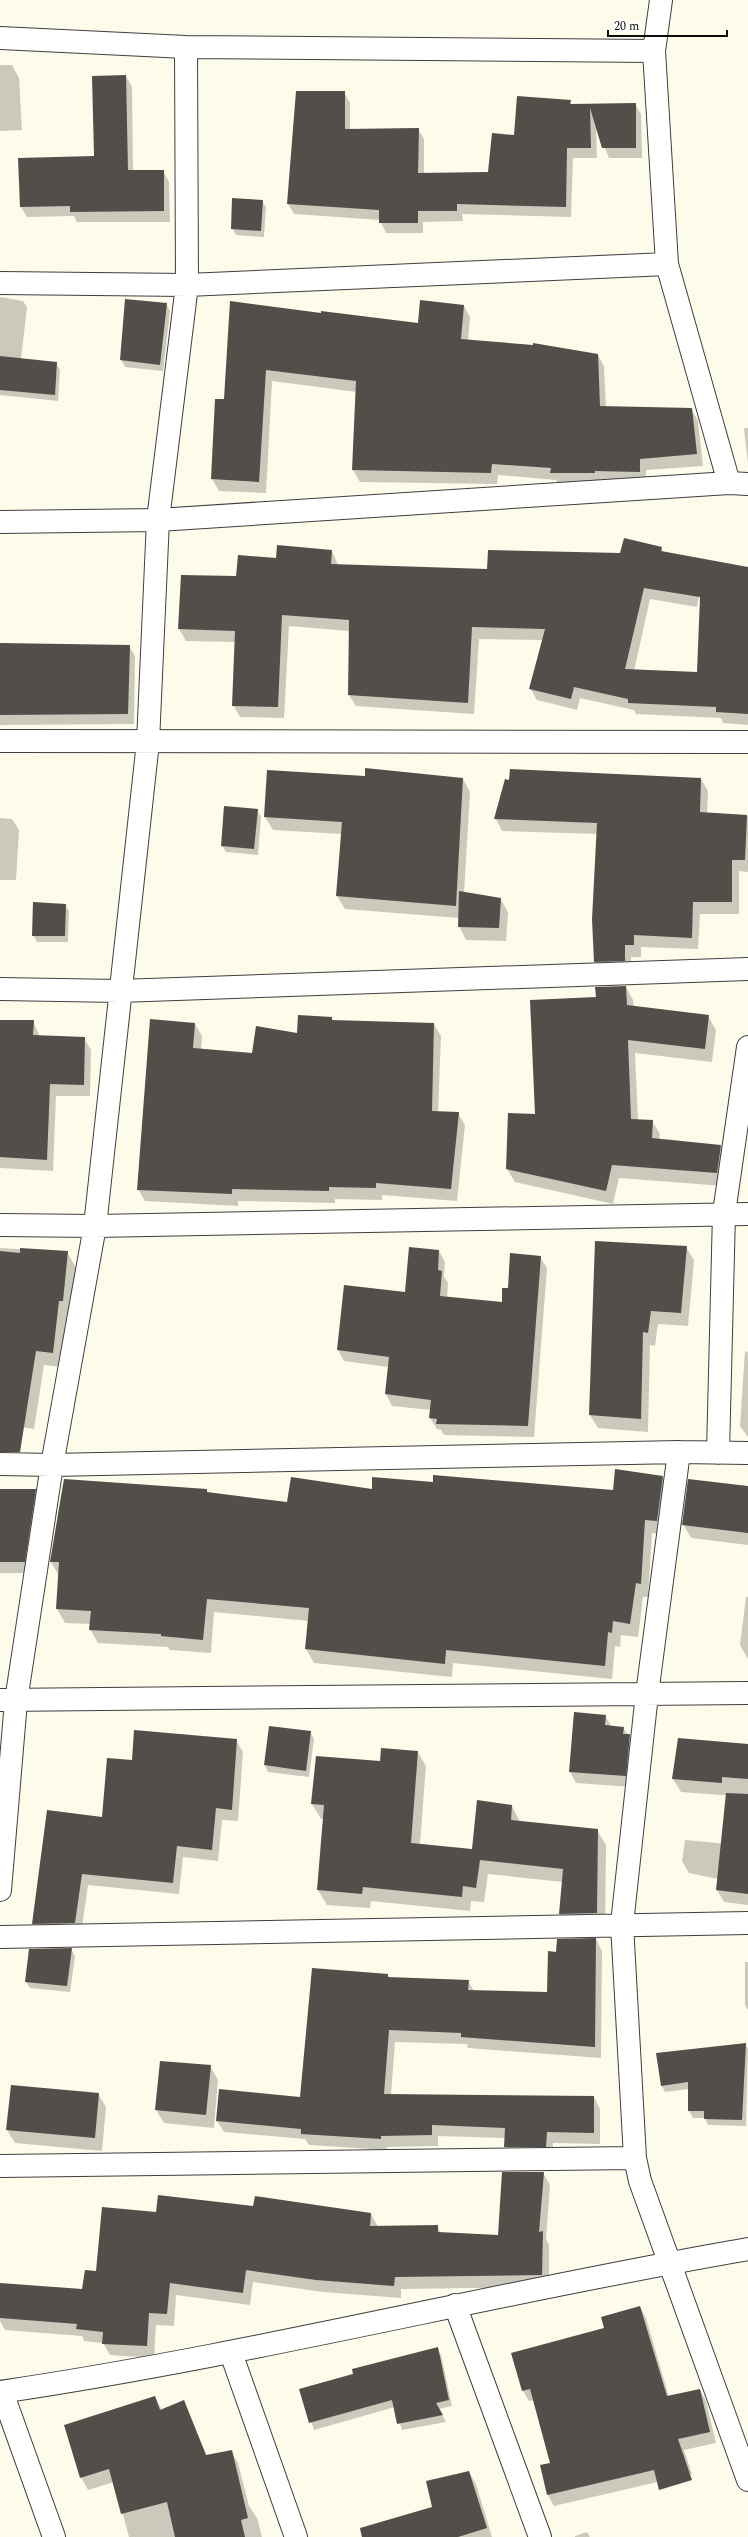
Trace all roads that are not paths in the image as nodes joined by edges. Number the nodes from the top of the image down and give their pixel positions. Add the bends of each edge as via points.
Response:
1 (661, 0) edge
2 (0, 38) edge
3 (186, 47) junction
4 (654, 51) junction
5 (667, 264) junction
6 (0, 283) edge
7 (187, 285) junction
8 (738, 483) edge
9 (158, 520) junction
10 (0, 522) edge
11 (0, 742) edge
12 (148, 742) junction
13 (748, 742) edge
14 (748, 969) edge
15 (0, 989) edge
16 (120, 991) junction
17 (748, 1047) edge
18 (724, 1214) junction
19 (748, 1214) edge
20 (0, 1225) edge
21 (95, 1226) junction
22 (679, 1452) junction
23 (718, 1453) junction
24 (748, 1453) edge
25 (0, 1464) edge
26 (52, 1465) junction
27 (748, 1693) edge
28 (646, 1694) junction
29 (8, 1701) edge
30 (0, 1890) edge
31 (748, 1923) edge
32 (622, 1924) junction
33 (0, 1936) edge
34 (635, 2158) junction
35 (0, 2166) edge
36 (748, 2248) edge
37 (669, 2262) junction
38 (455, 2304) junction
39 (231, 2353) junction
40 (1, 2392) edge
41 (748, 2480) edge
42 (54, 2537) edge
43 (296, 2537) edge
44 (540, 2537) edge

1 - 4 street
2 - 3 street
3 - 4 street
3 - 7 street
4 - 5 street
5 - 7 street
5 - 8 street
6 - 7 street
7 - 9 street
8 - 9 street
9 - 10 street
9 - 12 street
11 - 12 street
12 - 13 street
12 - 16 street
14 - 16 street
15 - 16 street
16 - 21 street
17 - 18 street
18 - 19 street
18 - 21 street
18 - 23 street
20 - 21 street
21 - 26 street
22 - 23 street
22 - 26 street
22 - 28 street
23 - 24 street
25 - 26 street
26 - 29 street
27 - 28 street
28 - 29 street
28 - 32 street
29 - 30 street
31 - 32 street
32 - 33 street
32 - 34 street
34 - 35 street
34 - 37 street via 640,2181
36 - 37 street
37 - 38 street
37 - 41 street
38 - 39 street
38 - 44 street
39 - 40 street
39 - 43 street
40 - 42 street

